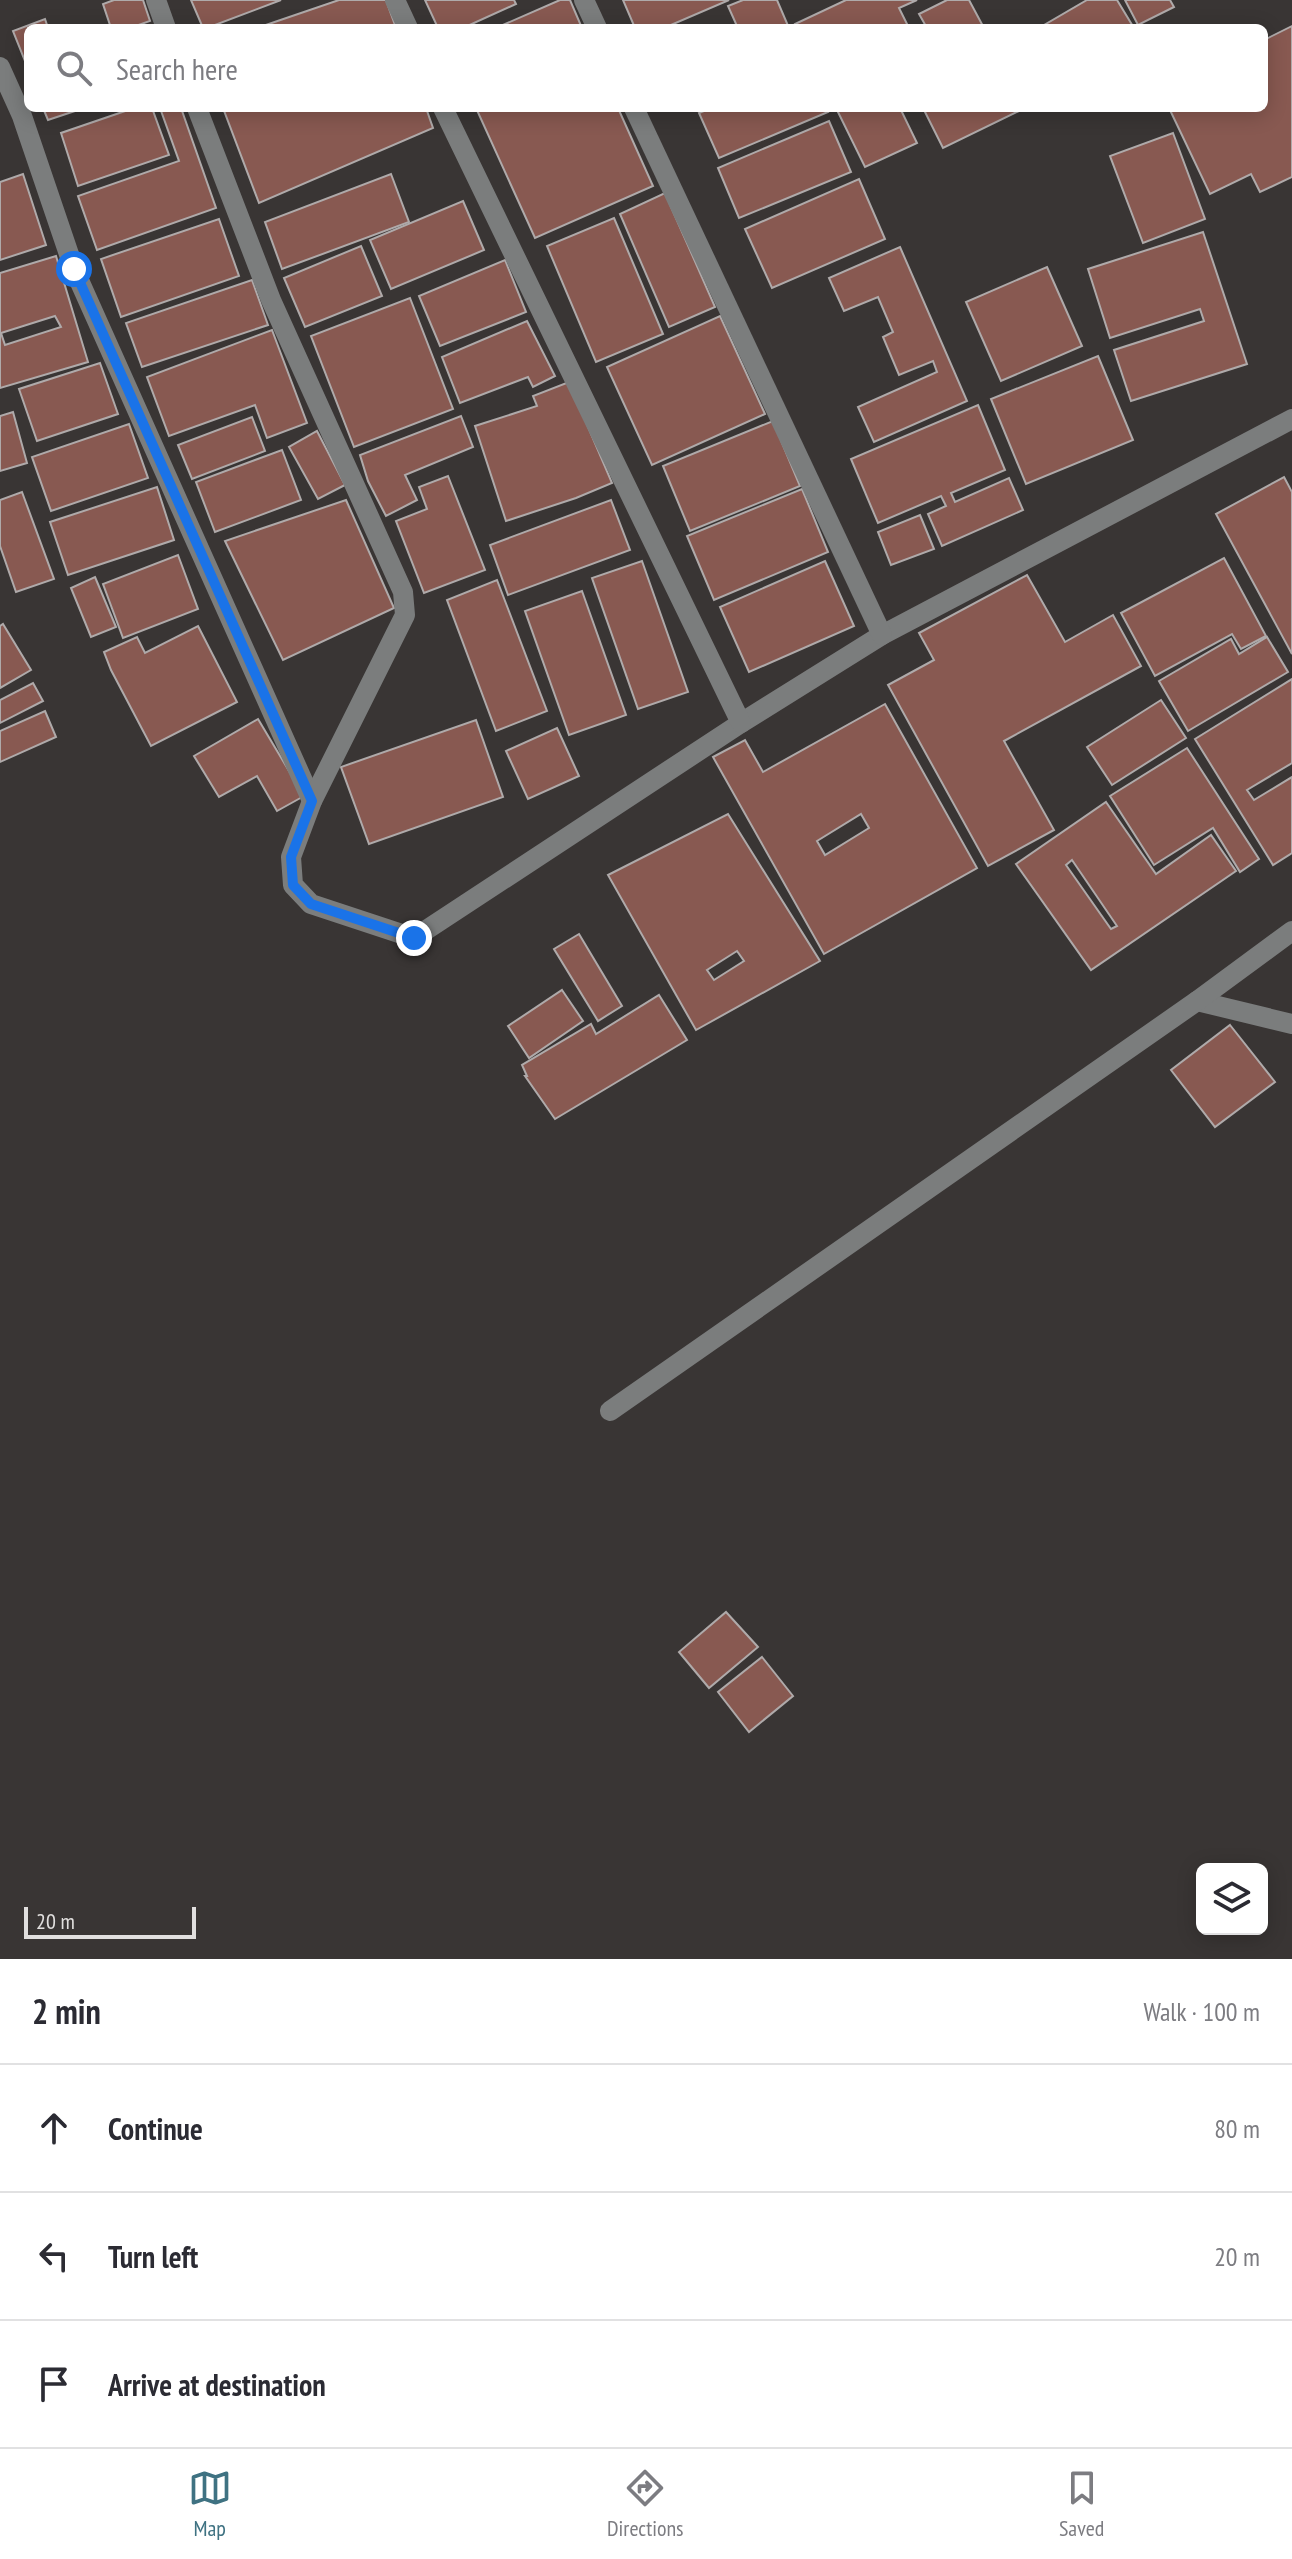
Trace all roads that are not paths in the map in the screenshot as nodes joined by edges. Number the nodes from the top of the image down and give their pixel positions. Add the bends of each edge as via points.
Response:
1 (156, 0) edge
2 (395, 0) edge
3 (584, 0) edge
4 (165, 24) edge
5 (406, 24) edge
6 (595, 24) edge
7 (0, 67) edge
8 (199, 112) edge
9 (445, 112) edge
10 (636, 112) edge
11 (1292, 419) edge
12 (882, 635) junction
13 (741, 723) junction
14 (312, 801) junction
15 (1292, 931) edge
16 (1197, 1001) junction
17 (1292, 1024) edge
18 (610, 1411) dead end

1 - 4 street
2 - 5 street
3 - 6 street
7 - 14 street via 74,269
8 - 14 street via 271,300 403,592 405,615
9 - 13 street
10 - 12 street
11 - 12 street
12 - 13 street
13 - 14 street via 414,938 311,904 293,885 291,857
15 - 16 street
16 - 17 street
16 - 18 street

